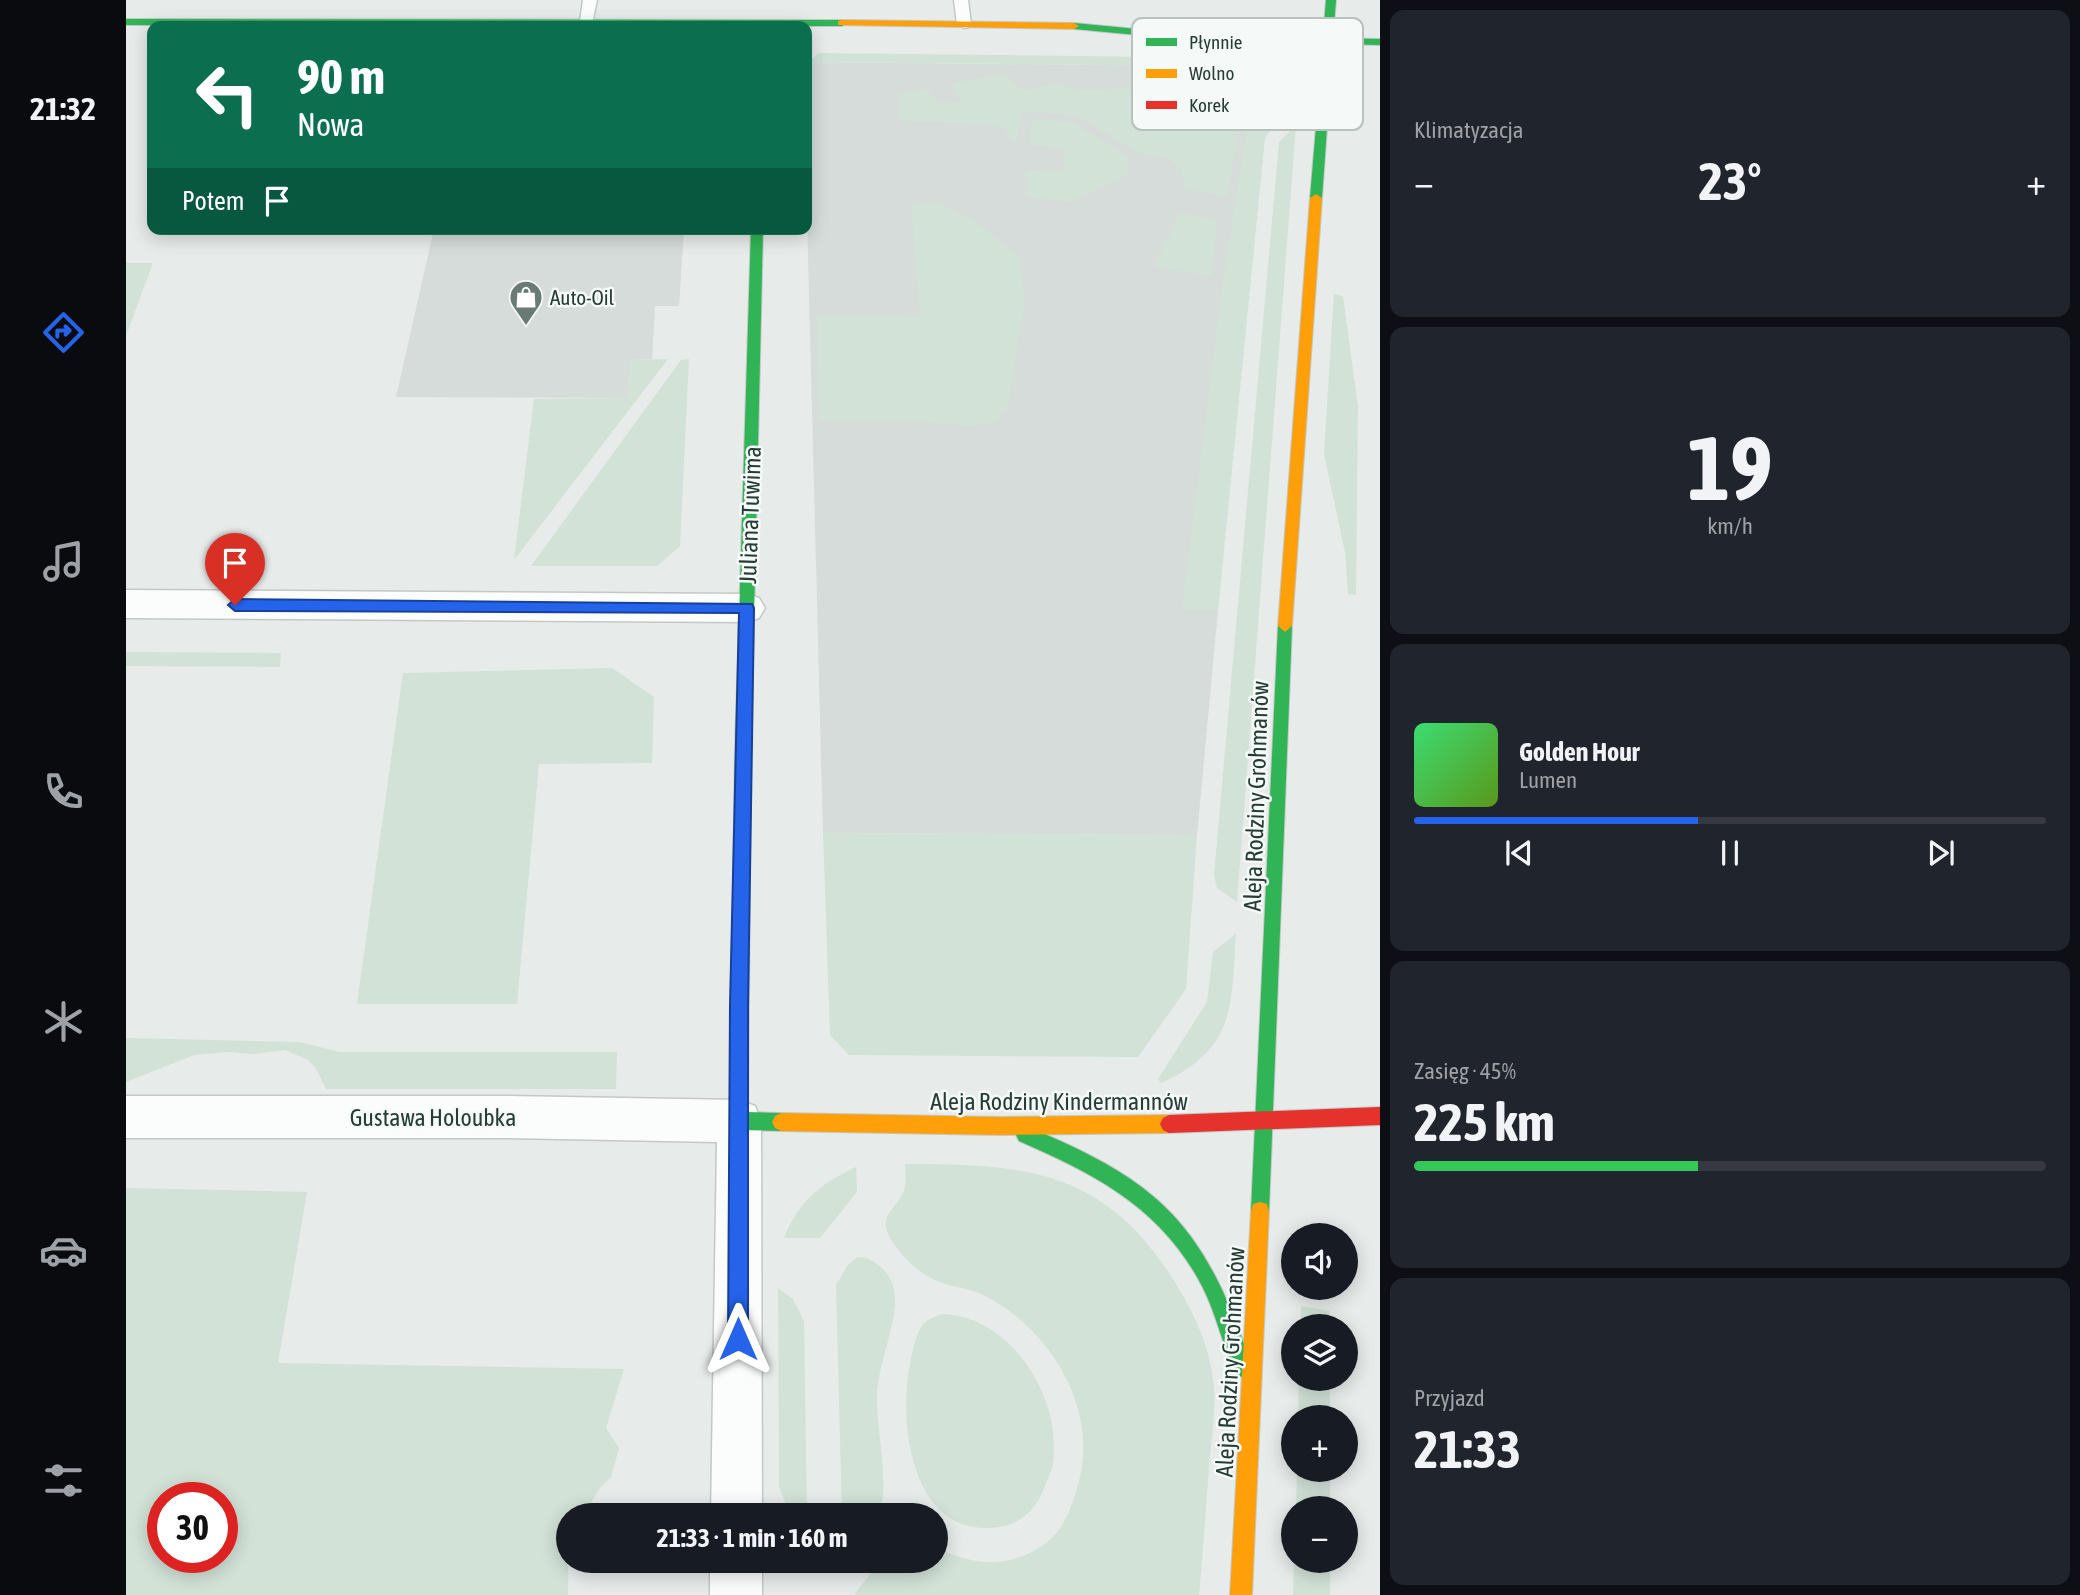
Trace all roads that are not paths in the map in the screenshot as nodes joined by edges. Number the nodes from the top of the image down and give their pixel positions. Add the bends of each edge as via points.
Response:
1 (590, 0) edge
2 (961, 0) edge
3 (1144, 16) dead end
4 (761, 20) edge
5 (587, 21) joint
6 (812, 21) edge
7 (812, 21) edge
8 (126, 22) edge
9 (147, 22) edge
10 (964, 24) junction
11 (1065, 25) junction
12 (1132, 31) edge
13 (1321, 130) edge
14 (757, 235) edge
15 (126, 604) edge
16 (747, 608) junction
17 (1380, 1116) edge
18 (126, 1117) edge
19 (739, 1121) junction
20 (1263, 1121) junction
21 (1000, 1126) junction
22 (1252, 1409) junction
23 (736, 1503) edge
24 (736, 1573) edge
25 (736, 1595) edge
26 (1241, 1595) edge

1 - 5 lane
2 - 10 lane
3 - 11 street
4 - 5 street
4 - 6 street
7 - 10 street
8 - 9 street
10 - 11 street
11 - 12 street
13 - 20 street, Aleja Rodziny Grohmanów via 1289,563
14 - 16 street, Juliana Tuwima
15 - 16 street
16 - 19 street, Juliana Tuwima
17 - 20 street, Aleja Rodziny Kindermannów
18 - 19 street, Gustawa Holoubka
19 - 21 street, Aleja Rodziny Kindermannów
19 - 23 street, Juliana Tuwima
20 - 21 street, Aleja Rodziny Kindermannów
20 - 22 street, Aleja Rodziny Grohmanów
21 - 22 street via 1069,1150 1124,1180 1169,1220 1202,1262 1231,1322
22 - 26 street, Aleja Rodziny Grohmanów
24 - 25 street

